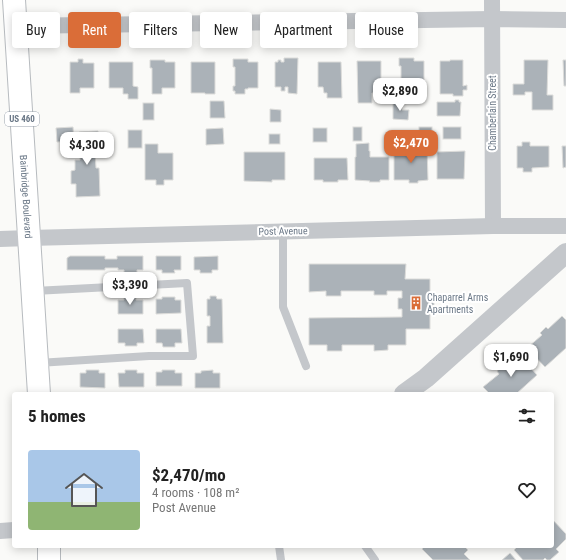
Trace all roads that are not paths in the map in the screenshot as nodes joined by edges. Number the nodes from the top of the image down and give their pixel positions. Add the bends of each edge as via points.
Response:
1 (14, 0) edge
2 (492, 0) edge
3 (15, 12) edge
4 (492, 19) junction
5 (566, 20) edge
6 (60, 25) edge
7 (17, 48) edge
8 (492, 226) junction
9 (566, 226) edge
10 (283, 231) junction
11 (29, 238) junction
12 (0, 239) edge
13 (566, 253) edge
14 (33, 292) junction
15 (37, 363) junction
16 (306, 366) dead end
17 (39, 392) edge
18 (410, 392) edge
19 (12, 530) edge
20 (0, 531) edge
21 (49, 548) edge
22 (279, 548) edge
23 (366, 548) edge
24 (49, 560) edge
25 (281, 560) edge
26 (375, 560) edge

1 - 3 main road, Bainbridge Boulevard / US 460
2 - 4 street, Chamberlain Street
4 - 5 street
4 - 6 street
4 - 8 street, Chamberlain Street
7 - 11 main road, Bainbridge Boulevard / US 460
8 - 9 street, Post Avenue
8 - 10 street, Post Avenue
10 - 11 street, Post Avenue
10 - 16 lane via 283,307
11 - 12 street, Post Avenue
11 - 14 main road, Bainbridge Boulevard / US 460
13 - 18 street
14 - 15 main road, Bainbridge Boulevard / US 460
14 - 15 lane via 187,283 194,356
15 - 17 main road, Bainbridge Boulevard / US 460
19 - 20 street
21 - 24 main road
22 - 25 lane
23 - 26 lane

